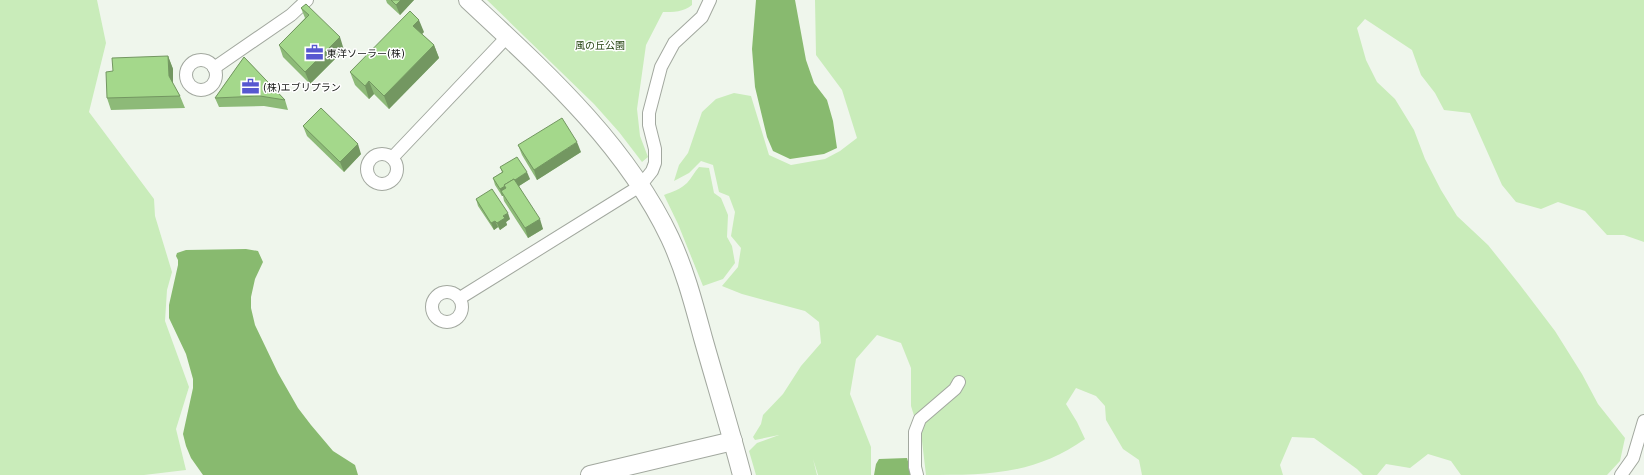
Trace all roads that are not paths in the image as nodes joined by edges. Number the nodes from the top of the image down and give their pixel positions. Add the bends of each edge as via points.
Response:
1 (307, 0) edge
2 (468, 0) edge
3 (710, 0) edge
4 (507, 37) junction
5 (214, 68) dead end
6 (392, 158) dead end
7 (640, 186) junction
8 (460, 298) dead end
9 (959, 382) dead end
10 (1644, 421) edge
11 (733, 441) junction
12 (590, 475) edge
13 (742, 475) edge
14 (917, 475) edge
15 (1621, 475) edge

1 - 5 street via 291,15
2 - 4 street
3 - 7 street via 702,17 674,43 661,67 649,113 655,163
4 - 6 street
4 - 7 street via 591,120 618,153
7 - 8 street
7 - 11 street via 670,238 680,262
9 - 14 street via 955,389 920,419 916,432
10 - 15 street via 1633,458
11 - 12 street
11 - 13 street

